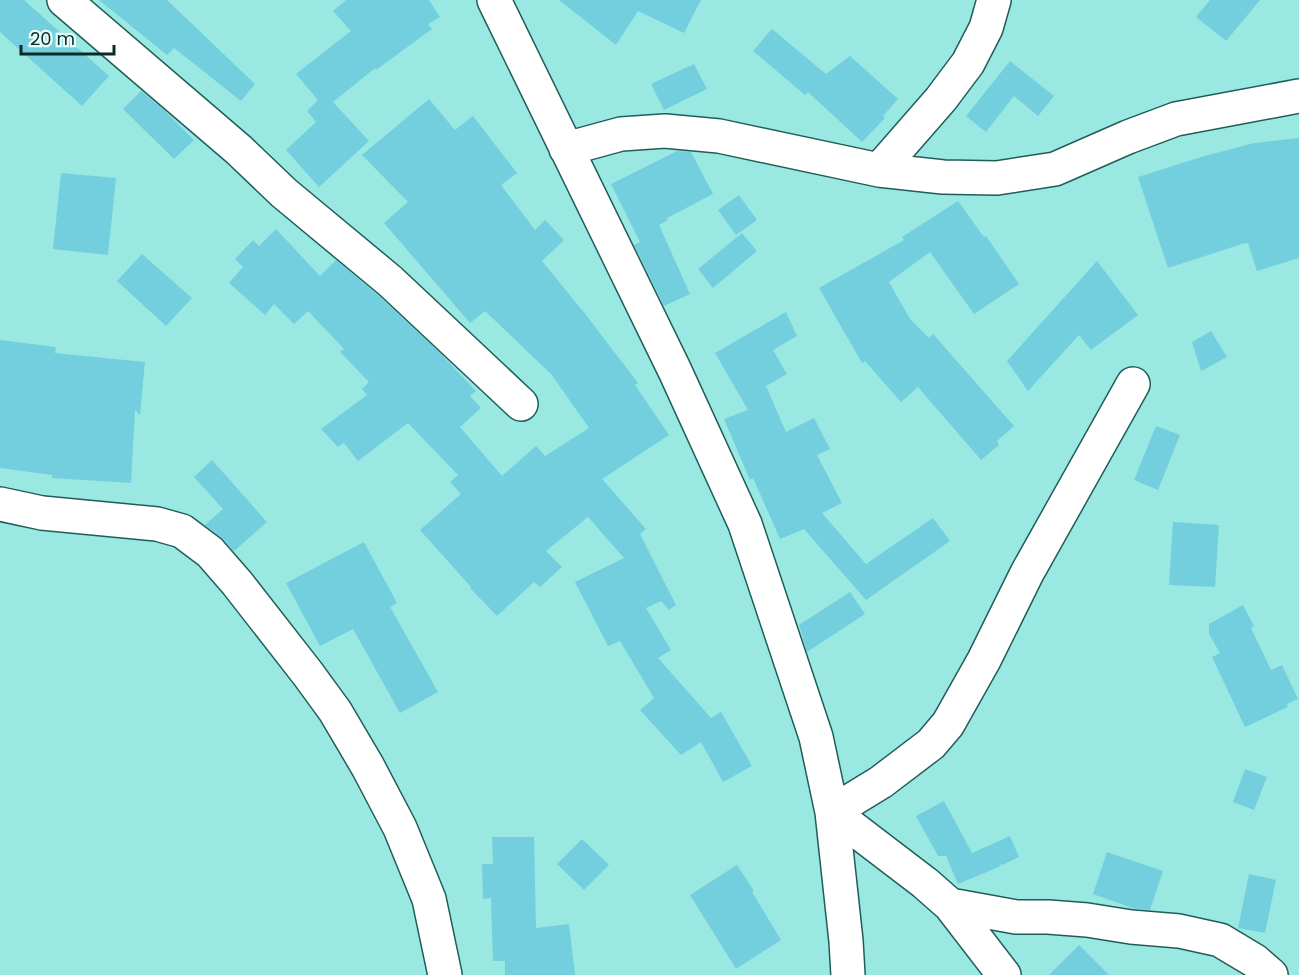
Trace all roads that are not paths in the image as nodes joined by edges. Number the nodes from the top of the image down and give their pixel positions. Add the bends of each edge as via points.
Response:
1 (494, 0) edge
2 (994, 0) edge
3 (73, 3) edge
4 (1299, 96) edge
5 (567, 149) junction
6 (879, 170) junction
7 (1133, 384) dead end
8 (521, 404) dead end
9 (0, 504) edge
10 (832, 812) junction
11 (950, 905) junction
12 (445, 975) edge
13 (848, 975) edge
14 (1004, 975) edge
15 (1271, 975) edge

1 - 5 street
2 - 6 street via 986,28 968,63
3 - 8 street via 284,193 390,281
4 - 6 street via 1176,119 1054,169 997,178
5 - 6 street via 621,134 665,131 719,136
5 - 10 street via 746,524 816,737
7 - 10 street via 948,724 931,744 881,782
9 - 12 street via 42,513 157,524 182,531 210,552 308,675 368,767 400,828 429,899
10 - 11 street
10 - 13 street
11 - 14 street
11 - 15 street via 1016,917 1179,931 1220,940

